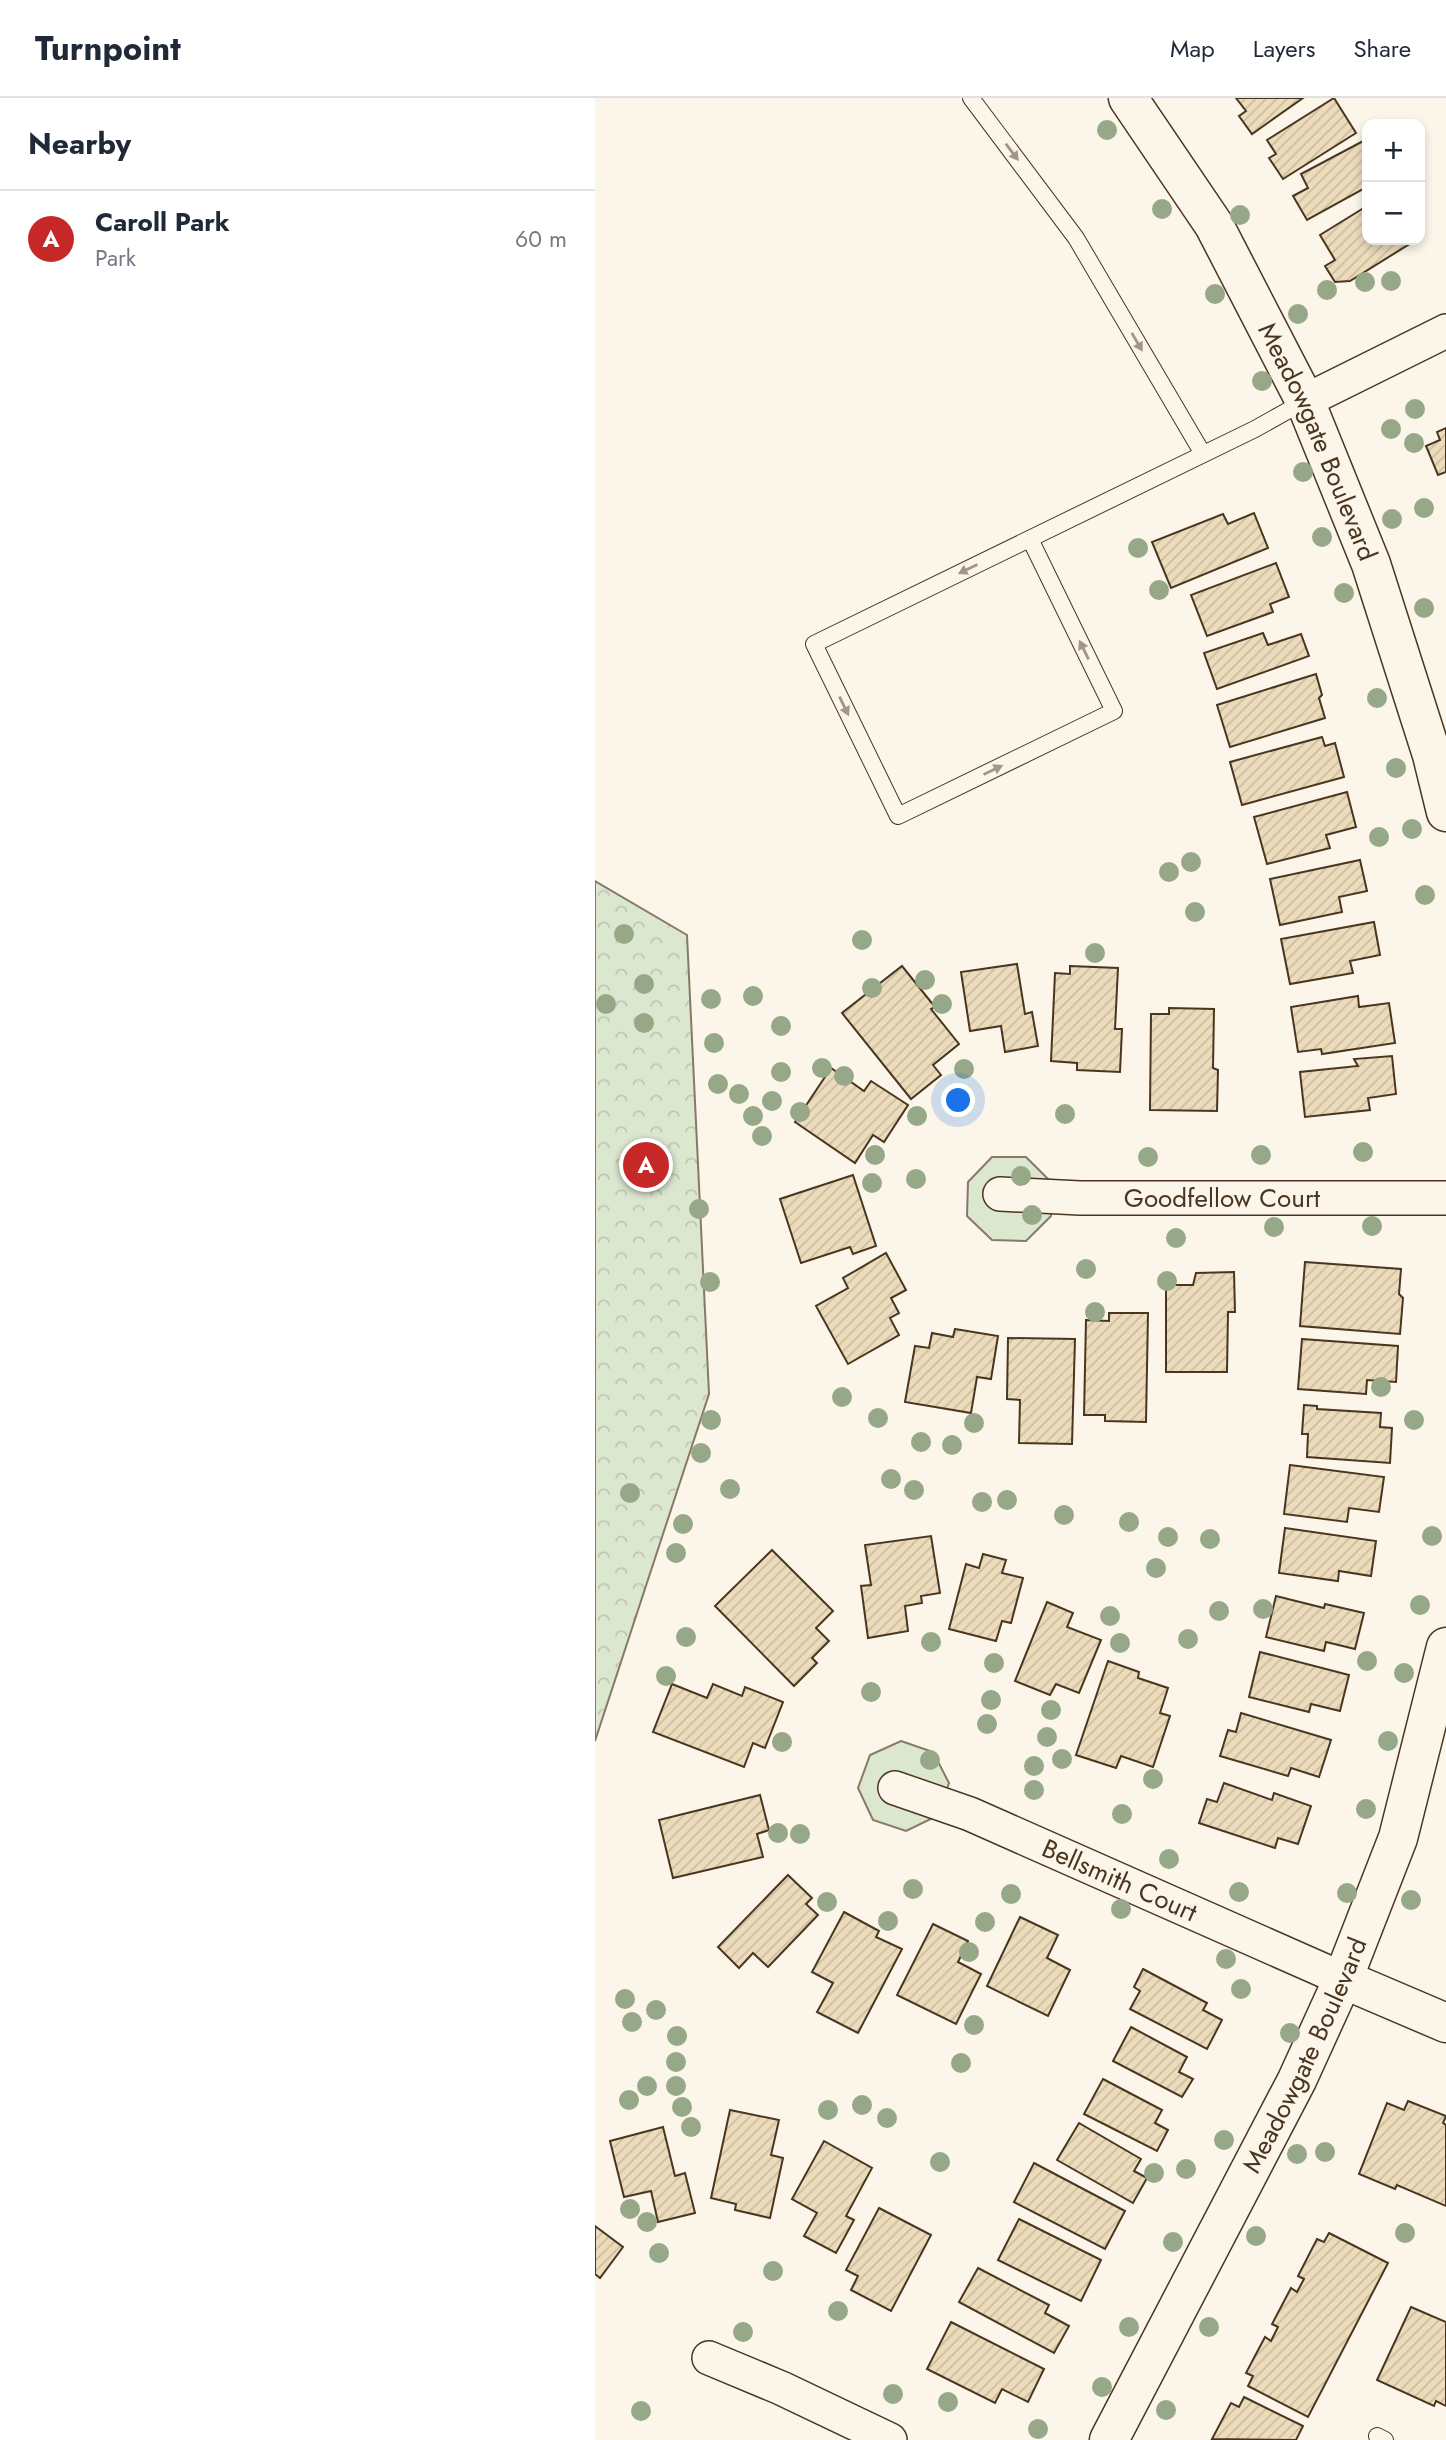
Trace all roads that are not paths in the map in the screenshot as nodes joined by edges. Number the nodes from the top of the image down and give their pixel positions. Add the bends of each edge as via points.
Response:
1 (971, 98) edge
2 (1128, 98) edge
3 (1446, 331) edge
4 (1305, 401) junction
5 (1203, 454) junction
6 (1030, 539) junction
7 (1446, 812) edge
8 (1000, 1194) dead end
9 (1446, 1198) edge
10 (1446, 1647) edge
11 (895, 1788) dead end
12 (1343, 1979) junction
13 (1446, 2023) edge
14 (709, 2358) dead end
15 (890, 2440) edge
16 (1109, 2440) edge

1 -> 5 lane via 1076,238
2 - 4 street, Meadowgate Boulevard via 1214,225
3 - 4 street
4 - 5 lane
4 - 7 street, Meadowgate Boulevard via 1371,564
5 - 6 lane
6 -> 6 lane via 814,645 898,816 1114,711
8 - 9 street, Goodfellow Court
10 - 12 street, Meadowgate Boulevard via 1398,1839
11 - 12 street, Bellsmith Court via 970,1814
12 - 13 street
12 - 16 street, Meadowgate Boulevard via 1297,2080
14 - 15 street

